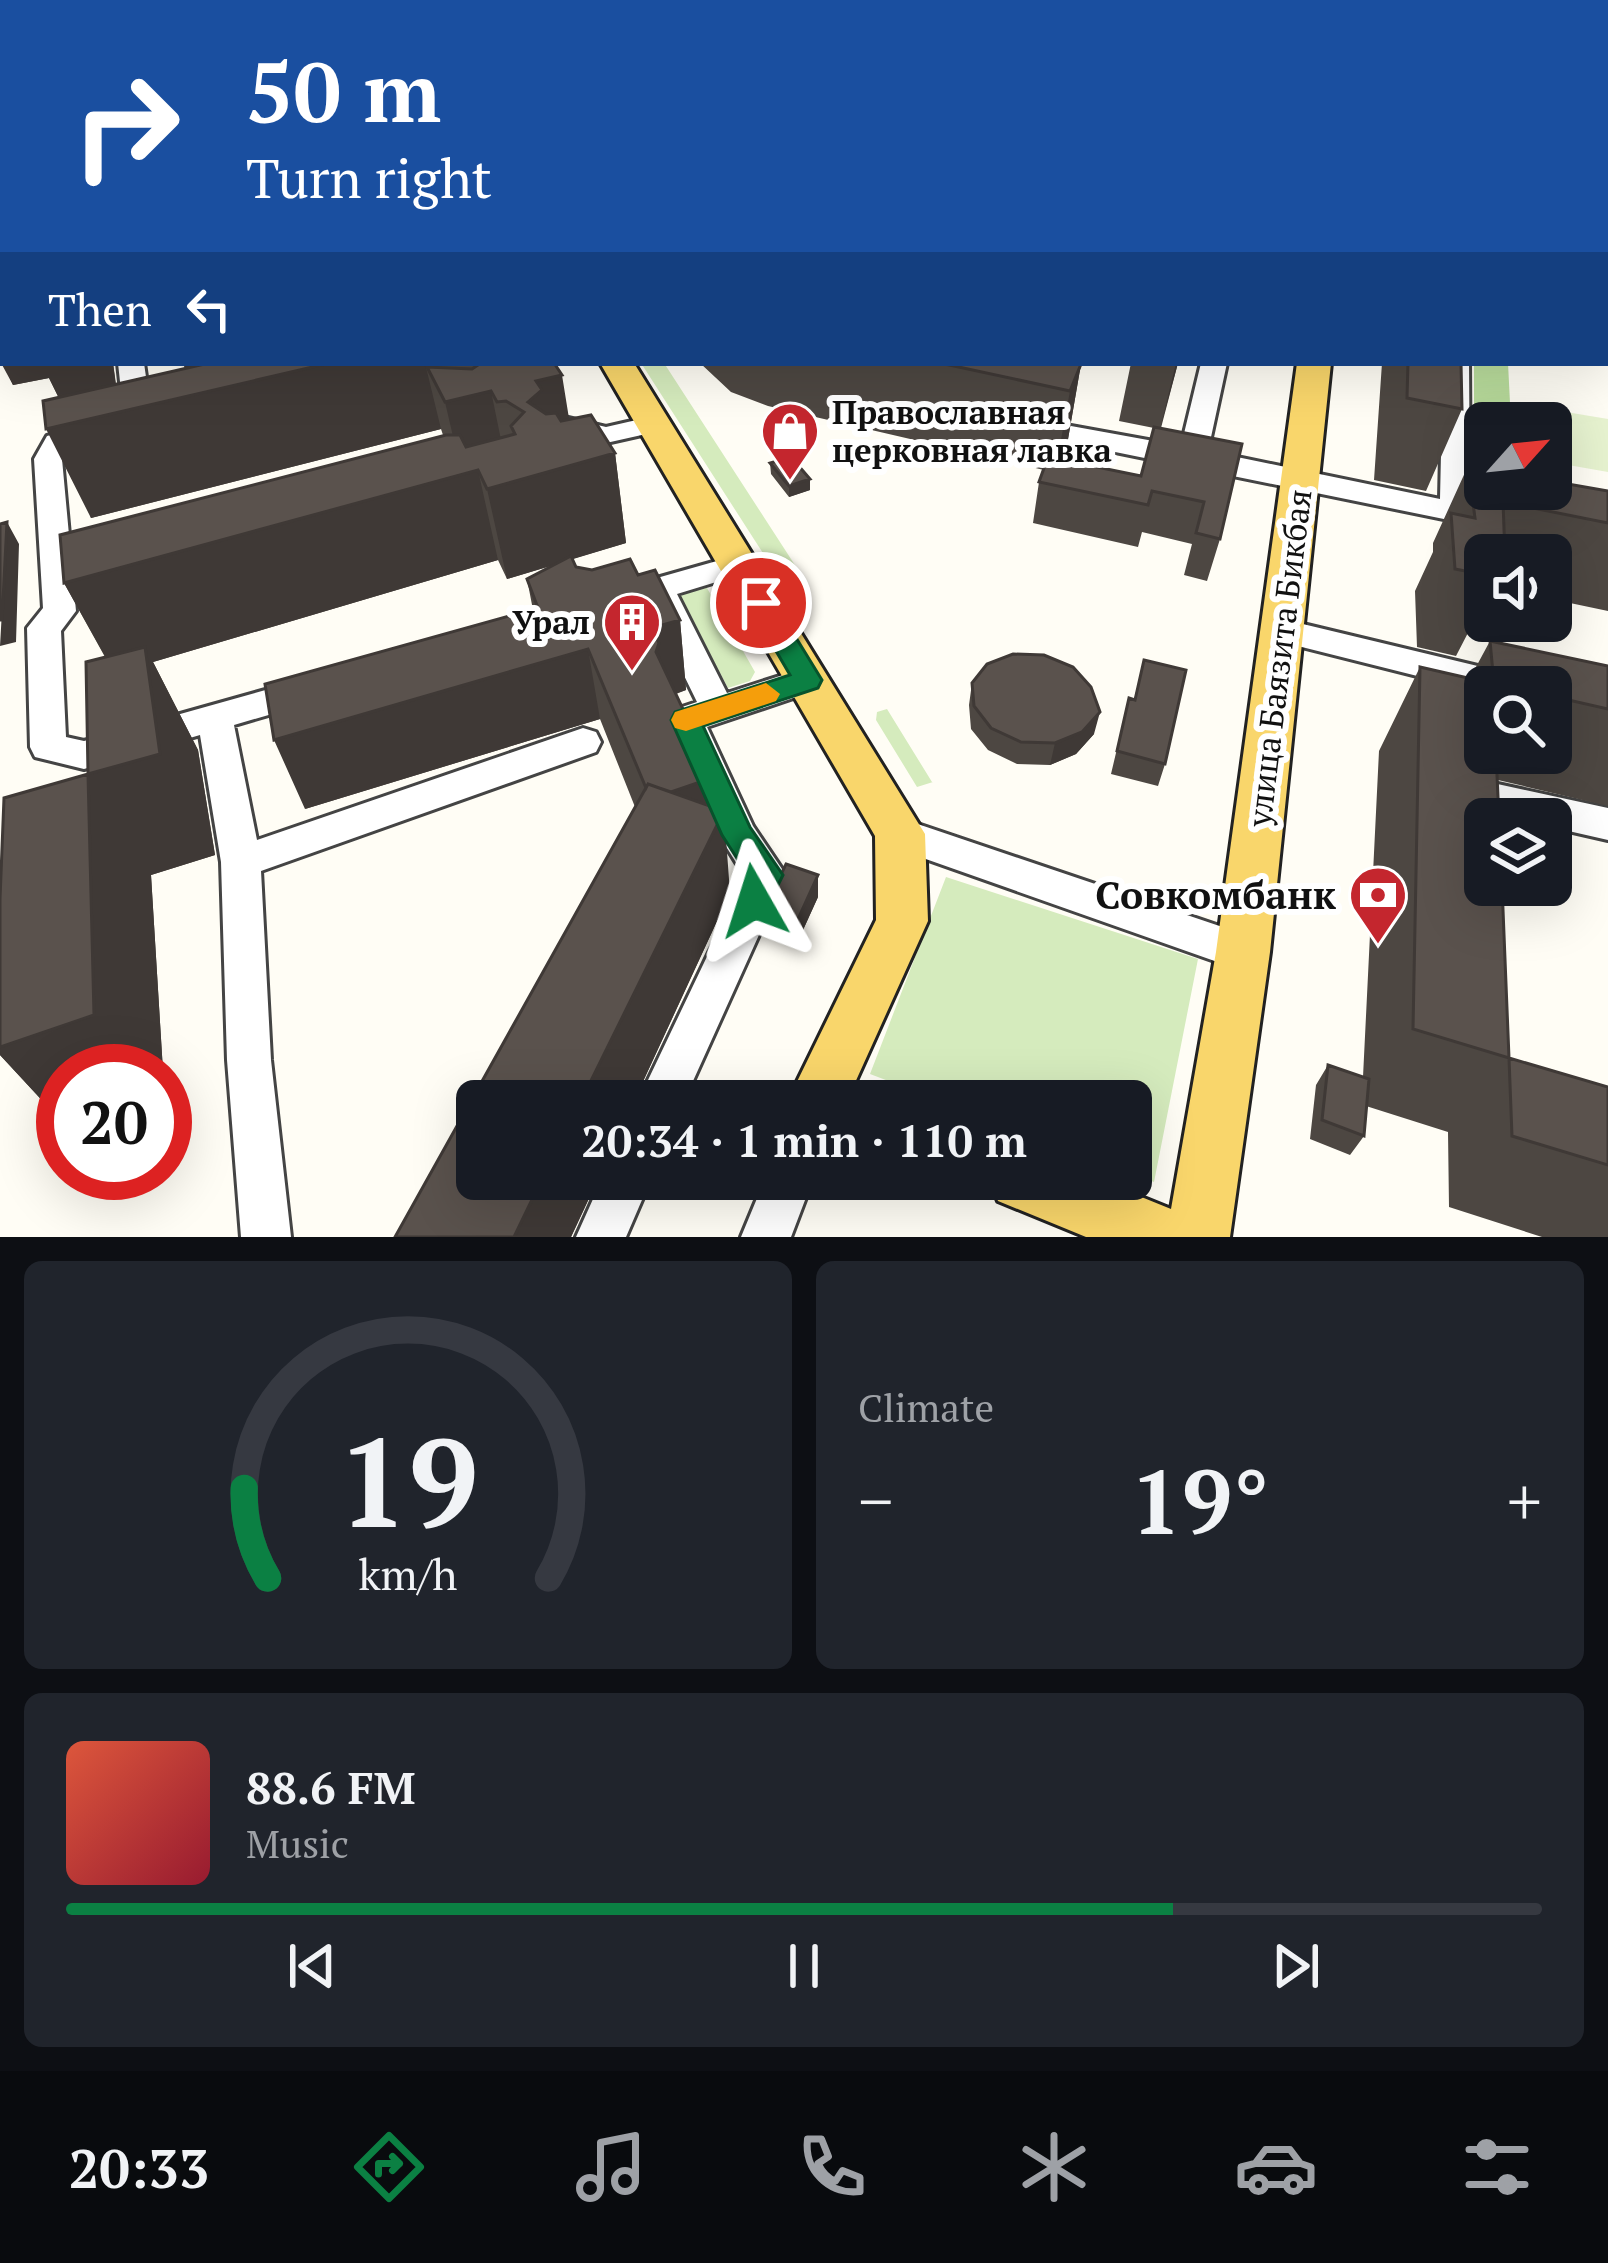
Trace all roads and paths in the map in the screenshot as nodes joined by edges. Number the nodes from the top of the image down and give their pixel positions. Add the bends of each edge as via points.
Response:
1 (130, 366) edge
2 (619, 366) edge
3 (1213, 366) edge
4 (1314, 366) edge
5 (1456, 366) edge
6 (1058, 401) edge
7 (178, 409) edge
8 (138, 419) junction
9 (1004, 422) edge
10 (654, 424) junction
11 (533, 433) edge
12 (1085, 435) junction
13 (1193, 454) junction
14 (1300, 481) junction
15 (1455, 511) junction
16 (1525, 525) edge
17 (738, 565) junction
18 (658, 588) junction
19 (591, 608) edge
20 (90, 614) edge
21 (44, 628) junction
22 (1282, 631) junction
23 (1464, 676) edge
24 (346, 680) edge
25 (808, 680) junction
26 (718, 709) junction
27 (214, 718) junction
28 (583, 742) dead end
29 (1572, 816) edge
30 (1608, 824) edge
31 (900, 834) junction
32 (241, 862) junction
33 (1243, 952) junction
34 (671, 1080) edge
35 (831, 1080) edge
36 (617, 1200) edge
37 (781, 1200) edge
38 (1072, 1200) edge
39 (266, 1237) edge
40 (601, 1237) edge
41 (766, 1237) edge
42 (1163, 1237) edge
43 (1198, 1237) edge

1 - 8 street
2 - 10 main road
3 - 13 street
4 - 14 main road, улица Баязита Бикбая
5 - 15 street
6 - 12 street
7 - 8 street
8 - 21 street via 57,442 48,459 66,539 60,611
9 - 12 street
10 - 11 street via 600,447 569,424
10 - 17 main road
12 - 13 street
13 - 14 street
14 - 15 street
14 - 22 main road, улица Баязита Бикбая
15 - 16 street
17 - 18 street
17 - 25 main road
18 - 19 street
18 - 26 street
20 - 21 street
21 - 27 street via 48,747 85,755
22 - 23 street
22 - 33 main road, улица Баязита Бикбая
24 - 27 street
25 - 26 street
25 - 31 main road
26 - 34 street via 686,720 738,835 766,875
27 - 32 street
28 - 32 street
29 - 30 street
31 - 33 street
31 - 35 main road via 902,921
32 - 39 street
33 - 43 main road, улица Баязита Бикбая
36 - 40 street
37 - 41 street
38 - 42 main road

